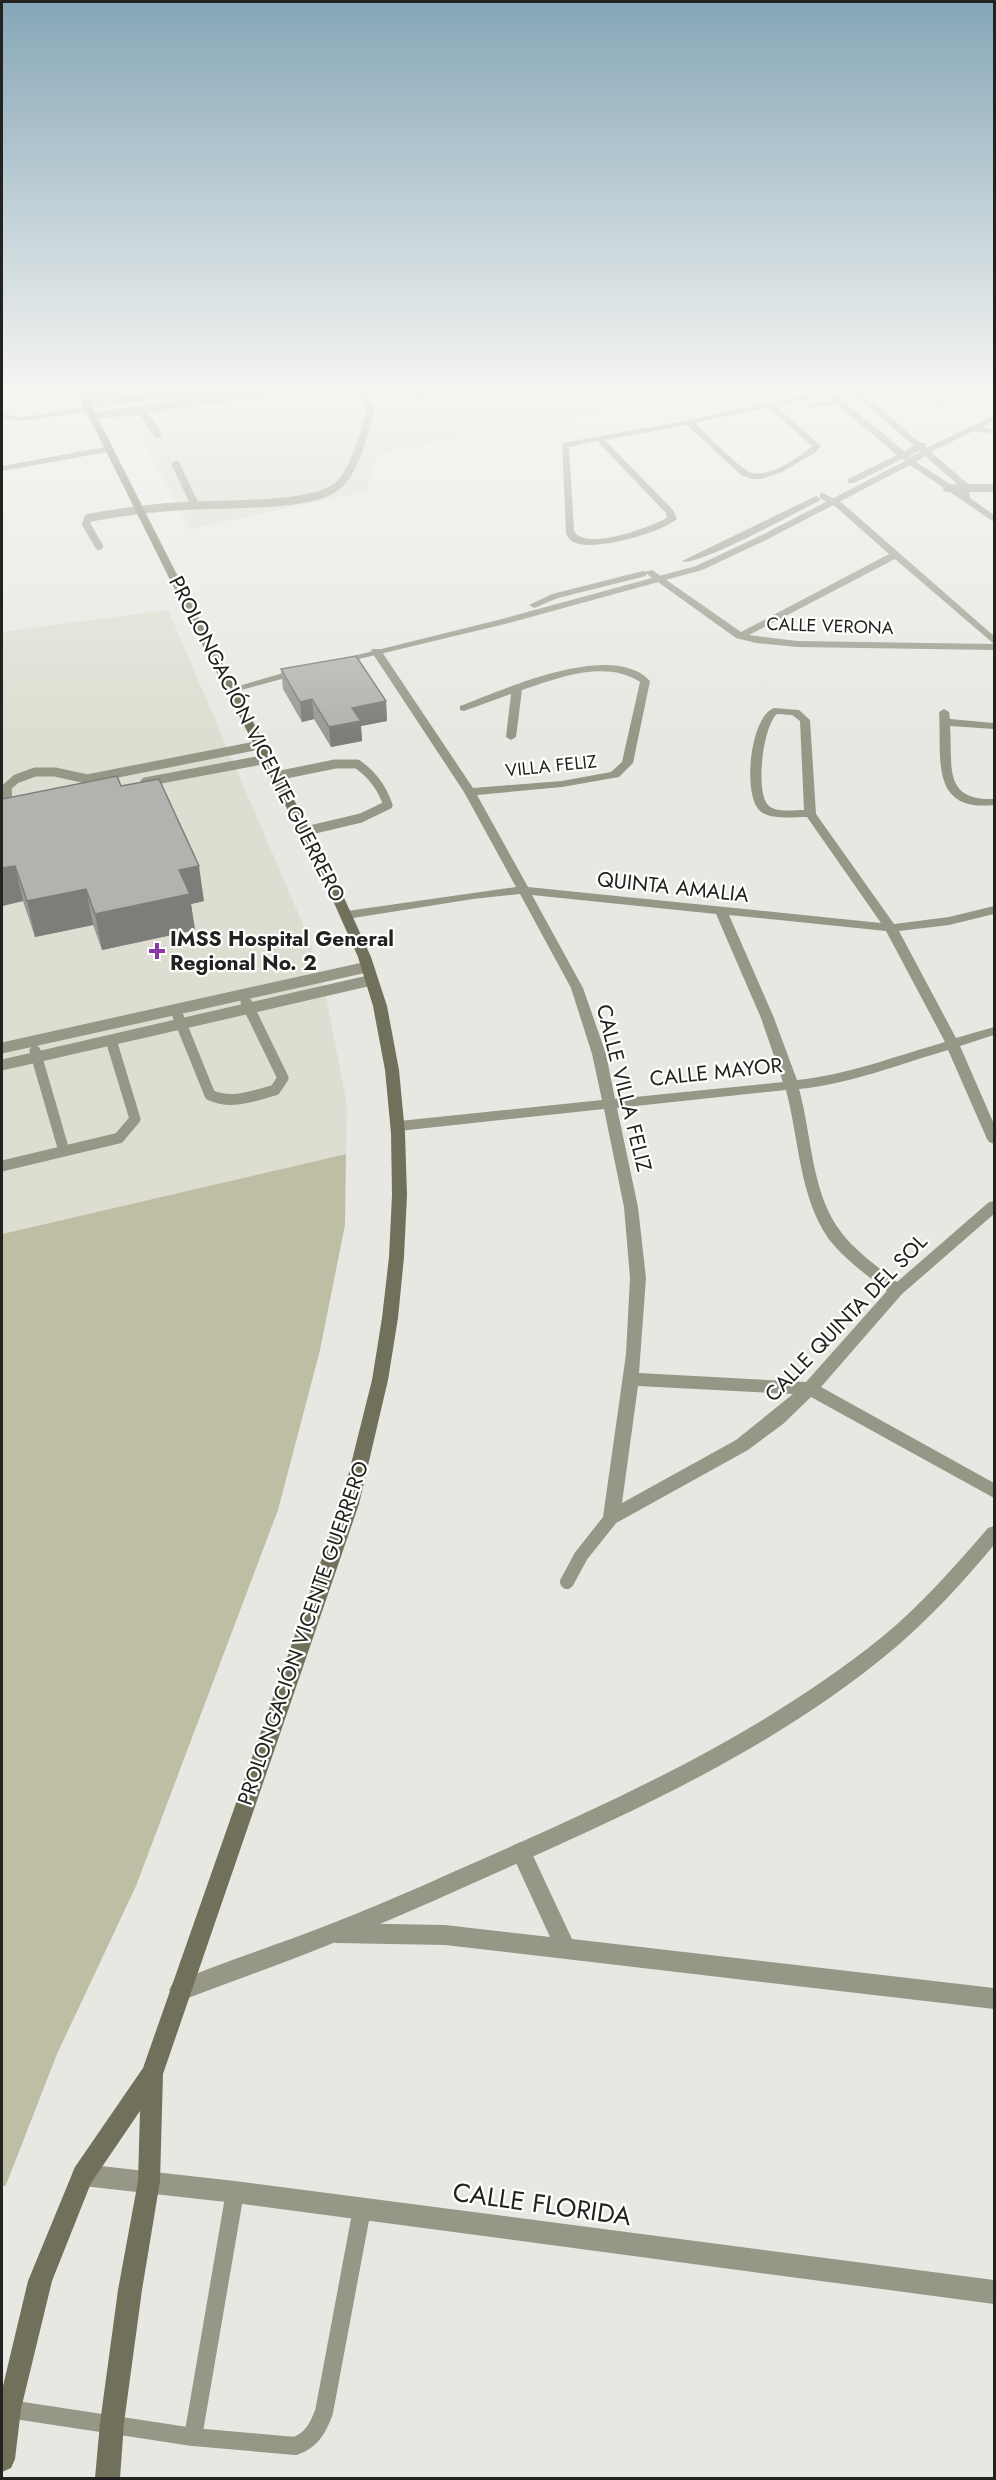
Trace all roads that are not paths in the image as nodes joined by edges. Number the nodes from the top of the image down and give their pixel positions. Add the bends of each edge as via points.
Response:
1 (136, 503) edge
2 (268, 503) edge
3 (568, 503) edge
4 (661, 503) edge
5 (809, 503) edge
6 (831, 503) edge
7 (836, 503) edge
8 (977, 503) edge
9 (195, 505) joint
10 (140, 510) junction
11 (994, 519) edge
12 (99, 546) dead end
13 (895, 555) junction
14 (648, 572) junction
15 (661, 579) junction
16 (505, 621) junction
17 (740, 636) junction
18 (994, 641) edge
19 (994, 647) edge
20 (376, 651) junction
21 (332, 663) edge
22 (309, 669) edge
23 (230, 690) junction
24 (517, 690) junction
25 (464, 708) dead end
26 (994, 726) edge
27 (511, 737) dead end
28 (263, 752) junction
29 (276, 776) junction
30 (133, 784) edge
31 (470, 792) junction
32 (994, 802) edge
33 (810, 814) junction
34 (28, 815) edge
35 (306, 831) junction
36 (522, 890) junction
37 (994, 910) edge
38 (722, 911) junction
39 (347, 915) junction
40 (891, 928) junction
41 (370, 974) junction
42 (242, 994) junction
43 (248, 1007) junction
44 (175, 1010) junction
45 (181, 1023) junction
46 (994, 1030) edge
47 (111, 1040) junction
48 (32, 1041) junction
49 (952, 1043) junction
50 (2, 1048) edge
51 (37, 1058) junction
52 (2, 1065) edge
53 (791, 1085) junction
54 (611, 1105) junction
55 (399, 1126) junction
56 (994, 1138) edge
57 (63, 1151) junction
58 (2, 1166) edge
59 (994, 1206) edge
60 (897, 1290) junction
61 (631, 1379) junction
62 (810, 1389) junction
63 (994, 1491) edge
64 (607, 1522) junction
65 (991, 1542) edge
66 (567, 1582) dead end
67 (521, 1852) junction
68 (333, 1933) junction
69 (566, 1949) junction
70 (180, 1990) junction
71 (994, 1999) edge
72 (152, 2074) junction
73 (83, 2175) junction
74 (149, 2181) junction
75 (235, 2192) junction
76 (362, 2209) junction
77 (994, 2292) edge
78 (9, 2409) junction
79 (112, 2423) junction
80 (193, 2437) junction
81 (2, 2459) edge
82 (108, 2478) edge

1 - 10 main road, PROLONGACIÓN VICENTE GUERRERO
2 - 9 lane
3 - 4 street via 569,531 581,542 615,537 672,519
5 - 14 street via 708,553
6 - 15 street via 728,556
7 - 13 street
8 - 11 street
9 - 10 lane
10 - 12 lane via 88,518 86,524
10 - 23 main road, PROLONGACIÓN VICENTE GUERRERO
13 - 17 street
13 - 18 street
14 - 15 street, CALLE VERONA
14 - 16 street via 555,596
15 - 16 street
15 - 17 street, CALLE VERONA
16 - 20 street
17 - 19 street, CALLE VERONA via 797,644
20 - 21 street
20 - 31 street, CALLE VILLA FELIZ
22 - 23 street
23 - 28 main road, PROLONGACIÓN VICENTE GUERRERO
24 - 25 street, VILLA FELIZ
24 - 27 street, VILLA FELIZ
24 - 31 street, VILLA FELIZ via 592,668 616,667 641,675 645,686 627,763 615,775 605,778
26 - 32 street via 944,717 949,784 961,797 976,803
28 - 29 main road, PROLONGACIÓN VICENTE GUERRERO
28 - 30 lane
28 - 34 lane via 89,782 60,771 25,773 7,787 8,802
29 - 35 main road, PROLONGACIÓN VICENTE GUERRERO
29 - 35 lane via 335,764 357,764 386,799 388,805 372,815
31 - 36 street, CALLE VILLA FELIZ
33 - 33 street via 805,720 795,712 770,712 758,749 757,798 768,810
33 - 40 street
35 - 39 main road, PROLONGACIÓN VICENTE GUERRERO
36 - 38 street, QUINTA AMALIA
36 - 39 street, QUINTA AMALIA
36 - 54 street, CALLE VILLA FELIZ via 577,988
37 - 40 street, QUINTA AMALIA via 949,921
38 - 40 street, QUINTA AMALIA
38 - 53 street
39 - 41 main road, PROLONGACIÓN VICENTE GUERRERO
40 - 49 street
41 - 42 lane
41 - 43 lane
41 - 55 main road, PROLONGACIÓN VICENTE GUERRERO via 388,1047
42 - 43 lane
42 - 44 lane
43 - 45 lane
43 - 45 lane via 283,1078 275,1090 235,1100 220,1101 210,1095
44 - 45 lane
44 - 48 lane
45 - 47 lane
46 - 49 street, CALLE MAYOR
47 - 51 lane
47 - 57 lane via 135,1119 119,1138
48 - 50 lane
48 - 51 lane
49 - 53 street, CALLE MAYOR via 834,1079
49 - 56 street
51 - 52 lane
51 - 57 lane
53 - 54 street, CALLE MAYOR
53 - 60 street via 817,1197 828,1225 850,1252
54 - 55 street, CALLE MAYOR
54 - 61 street, CALLE VILLA FELIZ via 631,1207 638,1278
55 - 70 main road, PROLONGACIÓN VICENTE GUERRERO via 395,1282 388,1340 366,1446 331,1564
57 - 58 lane
59 - 60 street, CALLE QUINTA DEL SOL
60 - 62 street, CALLE QUINTA DEL SOL
61 - 62 street
61 - 64 street, CALLE VILLA FELIZ
62 - 63 street
62 - 64 street, CALLE QUINTA DEL SOL via 742,1445
64 - 66 lane
65 - 67 street via 878,1651 820,1692 695,1769
67 - 68 street
67 - 69 street
68 - 69 street via 445,1935
68 - 70 street
69 - 71 street
70 - 72 main road, PROLONGACIÓN VICENTE GUERRERO
72 - 73 main road, PROLONGACIÓN VICENTE GUERRERO
72 - 74 main road, PROLONGACIÓN VICENTE GUERRERO
73 - 74 street, CALLE FLORIDA
73 - 78 main road, PROLONGACIÓN VICENTE GUERRERO via 40,2281
74 - 75 street, CALLE FLORIDA
74 - 79 main road, PROLONGACIÓN VICENTE GUERRERO
75 - 76 street, CALLE FLORIDA
75 - 80 lane
76 - 77 street, CALLE FLORIDA
76 - 80 lane via 324,2412 317,2431 308,2442 295,2446
78 - 79 lane
78 - 81 main road, PROLONGACIÓN VICENTE GUERRERO
79 - 80 lane
79 - 82 main road, PROLONGACIÓN VICENTE GUERRERO

